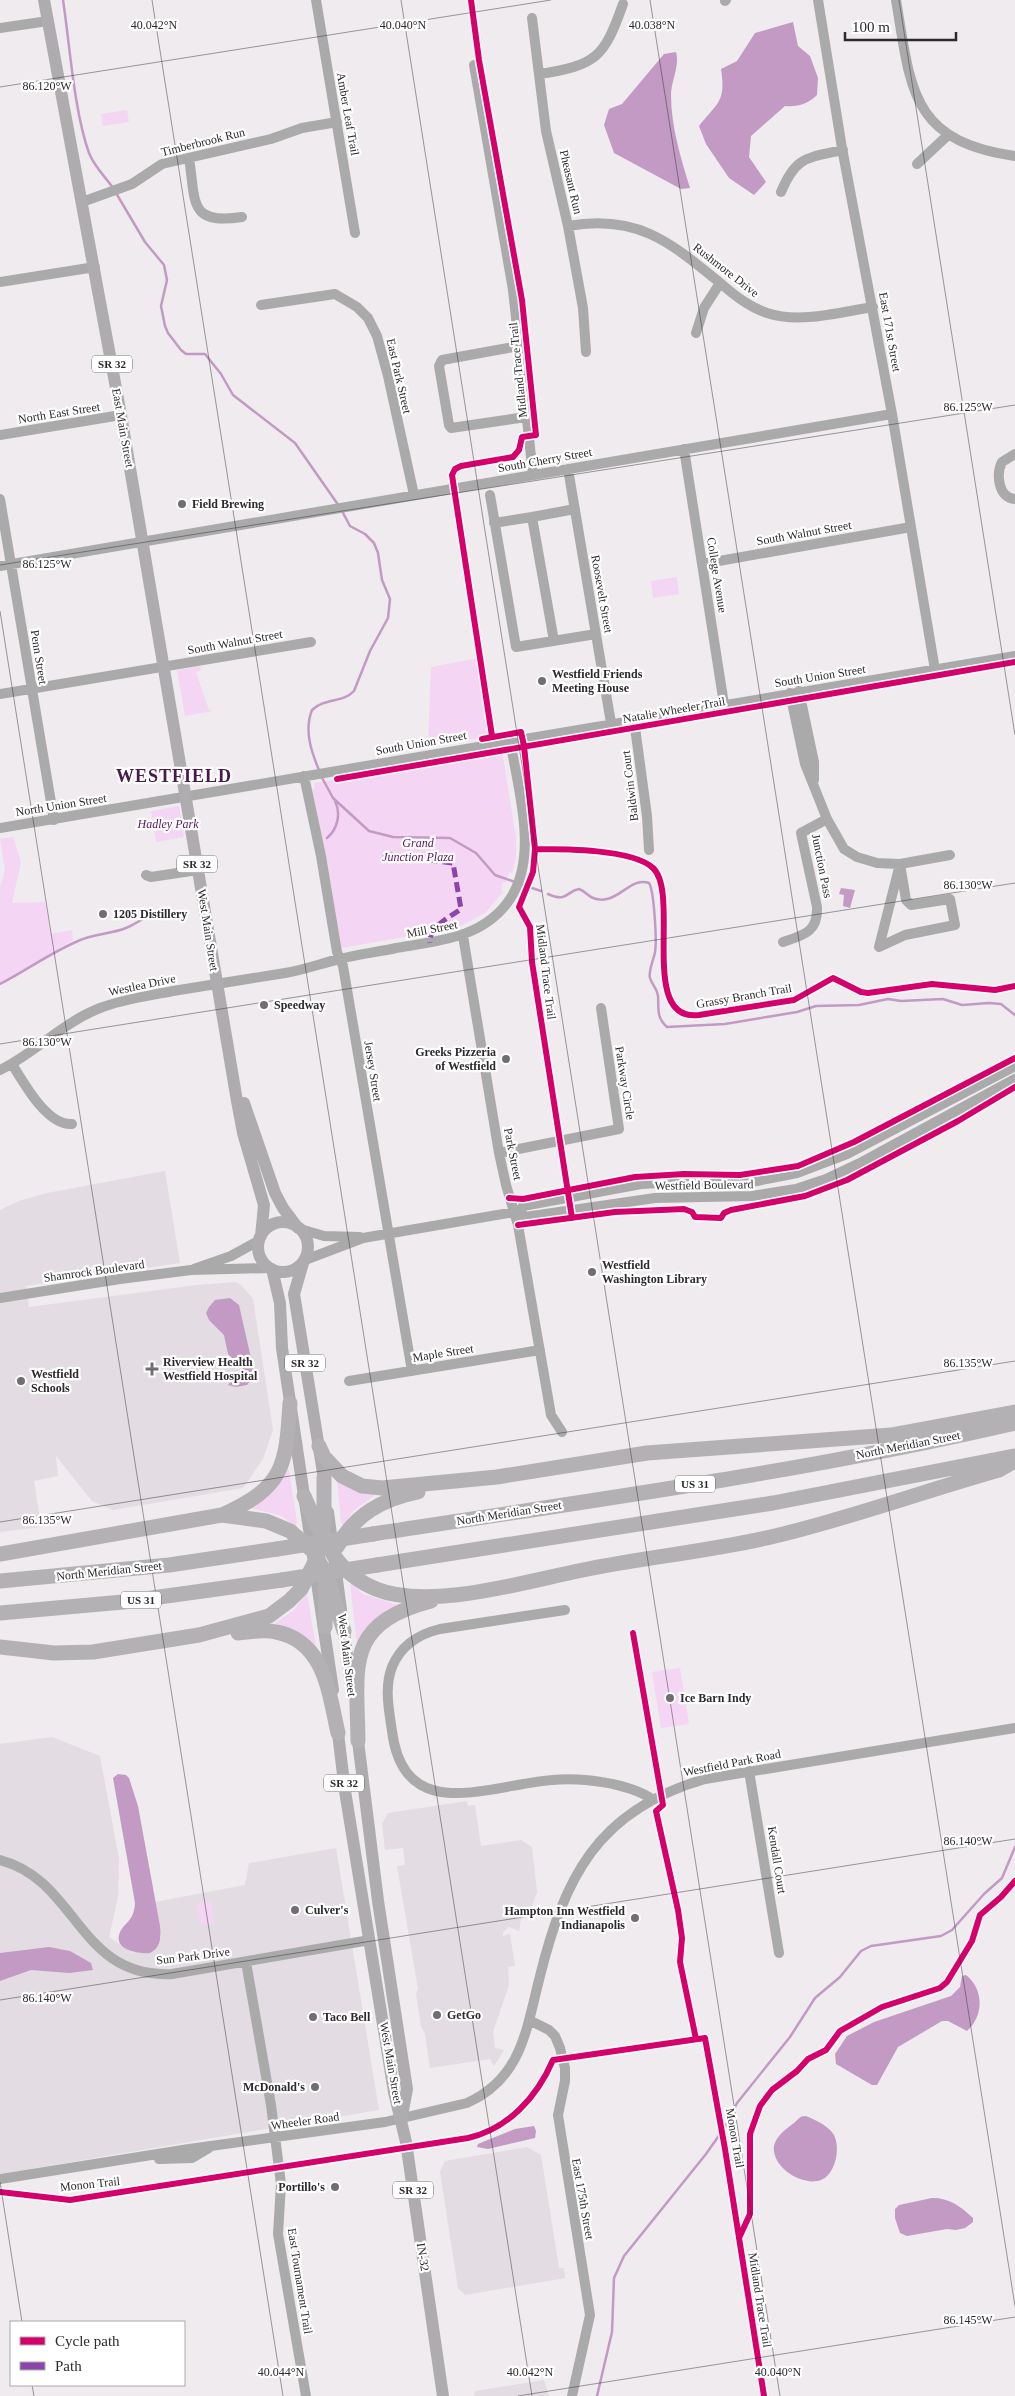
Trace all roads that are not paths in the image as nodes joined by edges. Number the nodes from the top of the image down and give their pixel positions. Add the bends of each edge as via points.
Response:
1 (44, 0) edge
2 (316, 0) edge
3 (818, 0) edge
4 (896, 0) edge
5 (622, 4) dead end
6 (532, 18) dead end
7 (48, 21) junction
8 (0, 28) edge
9 (474, 65) dead end
10 (540, 74) junction
11 (336, 122) junction
12 (948, 135) junction
13 (843, 150) junction
14 (1015, 156) edge
15 (189, 158) junction
16 (917, 164) dead end
17 (781, 192) dead end
18 (82, 202) junction
19 (242, 217) dead end
20 (568, 226) junction
21 (355, 233) dead end
22 (95, 268) junction
23 (0, 282) edge
24 (720, 283) junction
25 (261, 305) dead end
26 (873, 307) junction
27 (696, 333) dead end
28 (519, 346) junction
29 (586, 352) dead end
30 (892, 414) junction
31 (122, 415) junction
32 (526, 418) junction
33 (0, 435) edge
34 (684, 449) junction
35 (1015, 454) edge
36 (568, 469) junction
37 (533, 475) junction
38 (490, 495) dead end
39 (414, 496) junction
40 (0, 499) edge
41 (1015, 499) edge
42 (575, 509) junction
43 (532, 517) junction
44 (494, 524) junction
45 (911, 527) junction
46 (143, 542) junction
47 (12, 564) junction
48 (702, 564) junction
49 (0, 566) edge
50 (596, 634) junction
51 (554, 641) junction
52 (311, 642) dead end
53 (1015, 656) edge
54 (164, 667) junction
55 (935, 670) junction
56 (31, 689) junction
57 (795, 692) junction
58 (0, 694) edge
59 (724, 704) junction
60 (634, 720) junction
61 (611, 723) junction
62 (510, 740) junction
63 (308, 776) junction
64 (186, 797) junction
65 (827, 819) junction
66 (54, 820) junction
67 (0, 828) edge
68 (649, 850) dead end
69 (950, 855) dead end
70 (900, 864) junction
71 (198, 870) junction
72 (146, 875) dead end
73 (463, 936) junction
74 (783, 942) dead end
75 (340, 959) junction
76 (217, 984) junction
77 (601, 1008) dead end
78 (231, 1063) junction
79 (12, 1064) junction
80 (1015, 1066) edge
81 (0, 1070) edge
82 (1015, 1079) edge
83 (72, 1124) dead end
84 (499, 1153) junction
85 (517, 1212) junction
86 (299, 1228) junction
87 (388, 1234) junction
88 (260, 1238) junction
89 (364, 1238) junction
90 (304, 1261) junction
91 (271, 1269) junction
92 (191, 1270) junction
93 (0, 1298) edge
94 (540, 1350) junction
95 (412, 1370) junction
96 (349, 1381) dead end
97 (290, 1403) junction
98 (1015, 1412) edge
99 (1015, 1422) edge
100 (562, 1432) dead end
101 (319, 1446) junction
102 (1015, 1456) edge
103 (1015, 1461) edge
104 (324, 1477) junction
105 (463, 1480) junction
106 (304, 1496) junction
107 (222, 1515) junction
108 (322, 1538) junction
109 (0, 1554) edge
110 (334, 1556) junction
111 (318, 1561) junction
112 (0, 1581) edge
113 (442, 1598) junction
114 (564, 1610) dead end
115 (0, 1613) edge
116 (325, 1627) joint
117 (344, 1631) junction
118 (199, 1635) junction
119 (0, 1647) edge
120 (1015, 1728) edge
121 (338, 1733) junction
122 (358, 1741) junction
123 (749, 1772) junction
124 (652, 1799) junction
125 (0, 1860) edge
126 (370, 1940) junction
127 (779, 1953) dead end
128 (246, 1962) junction
129 (529, 2020) junction
130 (402, 2119) junction
131 (275, 2138) junction
132 (0, 2179) edge
133 (306, 2396) edge
134 (443, 2396) edge
135 (572, 2396) edge

1 - 7 main road, East Main Street / SR 32
2 - 11 street, Amber Leaf Trail
3 - 13 street, East 171st Street
4 - 12 street via 913,88 925,112
5 - 10 street via 611,37 598,55 579,66
6 - 10 street, Pheasant Run
7 - 8 street
7 - 18 main road, East Main Street / SR 32
9 - 28 street via 513,290
10 - 20 street, Pheasant Run via 546,131
11 - 15 street, Timberbrook Run
11 - 21 street, Amber Leaf Trail
12 - 14 street via 986,152
12 - 16 street
13 - 17 street via 803,160 789,173
13 - 26 street, East 171st Street
15 - 18 street, Timberbrook Run via 162,164 132,184
15 - 19 street via 196,201 202,214 214,219
18 - 22 main road, East Main Street / SR 32
20 - 24 street, Rushmore Drive via 609,223 644,231 676,247
20 - 29 street, Pheasant Run
22 - 23 street
22 - 31 main road, East Main Street / SR 32
24 - 26 street, Rushmore Drive via 748,304 779,316 807,317
24 - 27 street via 704,308
25 - 39 street, East Park Street via 335,294 368,318 377,336 388,376
26 - 30 street, East 171st Street
28 - 32 street
28 - 32 street via 442,360 439,366 452,428
30 - 34 street, South Cherry Street
30 - 45 street, East 171st Street
31 - 33 street, North East Street
31 - 46 main road, East Main Street / SR 32
32 - 37 street
34 - 36 street, South Cherry Street
34 - 48 street, College Avenue
35 - 41 street via 1002,462 998,472 1003,493
36 - 37 street, South Cherry Street
36 - 42 street, Roosevelt Street
37 - 39 street, South Cherry Street
38 - 44 street
39 - 46 street, South Cherry Street
40 - 47 street, Penn Street
42 - 43 street
42 - 50 street, Roosevelt Street
43 - 44 street
43 - 51 street
44 - 51 street via 516,647
45 - 48 street, South Walnut Street
45 - 55 street, East 171st Street
46 - 47 street, South Cherry Street
46 - 54 main road, East Main Street / SR 32
47 - 49 street, South Cherry Street
47 - 56 street, Penn Street
48 - 59 street, College Avenue
50 - 51 street
50 - 61 street, Roosevelt Street
52 - 54 street, South Walnut Street
53 - 55 street, South Union Street
54 - 56 street, South Walnut Street
54 - 64 main road, East Main Street / SR 32
55 - 57 street, South Union Street
56 - 58 street, South Walnut Street
56 - 66 street, Penn Street
57 - 59 street, South Union Street
57 - 65 street via 814,762 814,786
59 - 60 street, South Union Street
60 - 61 street, South Union Street
60 - 68 street, Baldwin Court
61 - 62 street, South Union Street
62 - 63 street, South Union Street
62 - 73 street, Mill Street via 526,839 523,872 509,900 487,923
63 - 64 street, South Union Street
63 - 75 street, Jersey Street
64 - 66 street, North Union Street
64 - 71 main road, West Main Street / SR 32
65 - 70 street via 844,849 877,863
65 - 74 street, Junction Pass via 800,832 818,918 809,932
66 - 67 street, North Union Street
69 - 70 street
70 - 70 street via 906,900 911,905 950,899 955,924 905,934 879,947
71 - 72 street
71 - 76 main road, West Main Street / SR 32
73 - 75 street, Mill Street
73 - 84 street, Park Street
75 - 76 street, Mill Street via 289,972
75 - 87 street, Jersey Street
76 - 78 main road, West Main Street / SR 32
76 - 79 street, Westlea Drive via 129,999 98,1009 58,1030
77 - 84 street, Parkway Circle via 619,1129
78 - 86 main road, West Main Street / SR 32 via 274,1193
78 - 88 main road, West Main Street / SR 32 via 243,1133 264,1205
79 - 81 street, Westlea Drive
79 - 83 street via 32,1095 52,1117 62,1124
80 - 85 street, Westfield Boulevard via 847,1154 797,1173 747,1182 631,1186 523,1206
82 - 85 street, Westfield Boulevard via 847,1170 796,1189 752,1196 655,1198 525,1216
84 - 85 street, Park Street
85 - 87 street, Westfield Boulevard
85 - 94 street, Park Street
86 - 88 main road via 280,1223 269,1227
86 - 89 street, Westfield Boulevard via 324,1236
86 - 90 main road via 308,1245
87 - 89 street, Westfield Boulevard
87 - 95 street, Jersey Street
88 - 91 main road via 260,1254
88 - 92 street, Shamrock Boulevard via 231,1256
89 - 90 street, Westfield Boulevard
90 - 91 main road via 290,1271
90 - 101 main road, West Main Street / SR 32 via 294,1294
91 - 92 street, Shamrock Boulevard
91 - 97 main road, SR 32 via 280,1303
92 - 93 street, Shamrock Boulevard
94 - 95 street, Maple Street
94 - 100 street, Park Street via 552,1415
95 - 96 street, Maple Street
97 - 106 main road, SR 32
97 - 107 highway via 285,1456 276,1477 256,1498
98 - 105 highway via 898,1434 647,1453
99 - 112 highway, North Meridian Street / US 31, bridge via 918,1444 759,1473 373,1534 137,1569
101 - 104 main road, West Main Street / SR 32
101 - 105 highway via 338,1472 362,1486 382,1488
102 - 115 highway, US 31, bridge via 773,1503 282,1580 132,1601
103 - 113 highway via 999,1470 777,1536
104 - 108 highway via 326,1504
104 - 110 main road, West Main Street / SR 32
105 - 110 highway via 375,1506 346,1531
106 - 108 highway
106 - 111 main road, SR 32
107 - 109 highway
107 - 111 highway via 278,1525 294,1534
108 - 110 highway
108 - 111 highway
110 - 111 highway
110 - 113 highway via 359,1579 382,1591
110 - 117 main road, West Main Street / SR 32
111 - 116 highway
111 - 117 highway
111 - 118 highway via 301,1589 269,1616
113 - 122 highway via 397,1611 376,1627 363,1646 357,1670
114 - 124 street via 440,1629 425,1632 414,1639 392,1666 388,1680 393,1740 401,1765 421,1786 452,1794 575,1779 635,1791
116 - 121 main road, West Main Street / SR 32
117 - 122 main road, West Main Street / SR 32
118 - 119 highway via 81,1653
118 - 121 highway via 268,1631 301,1642 324,1673
120 - 123 street, Westfield Park Road
121 - 126 main road, West Main Street / SR 32
122 - 130 main road, West Main Street / SR 32 via 378,1901 407,2089
123 - 124 street, Westfield Park Road via 691,1783
123 - 127 street, Kendall Court
124 - 129 street, Westfield Park Road via 606,1835 577,1871 559,1911
125 - 128 street, Sun Park Drive via 17,1866 47,1886 104,1953 130,1969 172,1974
126 - 128 street, Sun Park Drive
126 - 130 main road, West Main Street / SR 32 via 394,2092
128 - 131 street, East Tournament Trail
129 - 130 street, Westfield Park Road via 512,2066 485,2093 456,2106
129 - 135 street, East 175th Street via 554,2036 565,2068 558,2120 590,2315
130 - 131 street, Wheeler Road
130 - 134 main road, IN-32 / SR 32
131 - 132 street, Wheeler Road
131 - 133 street, East Tournament Trail via 281,2184 278,2234

